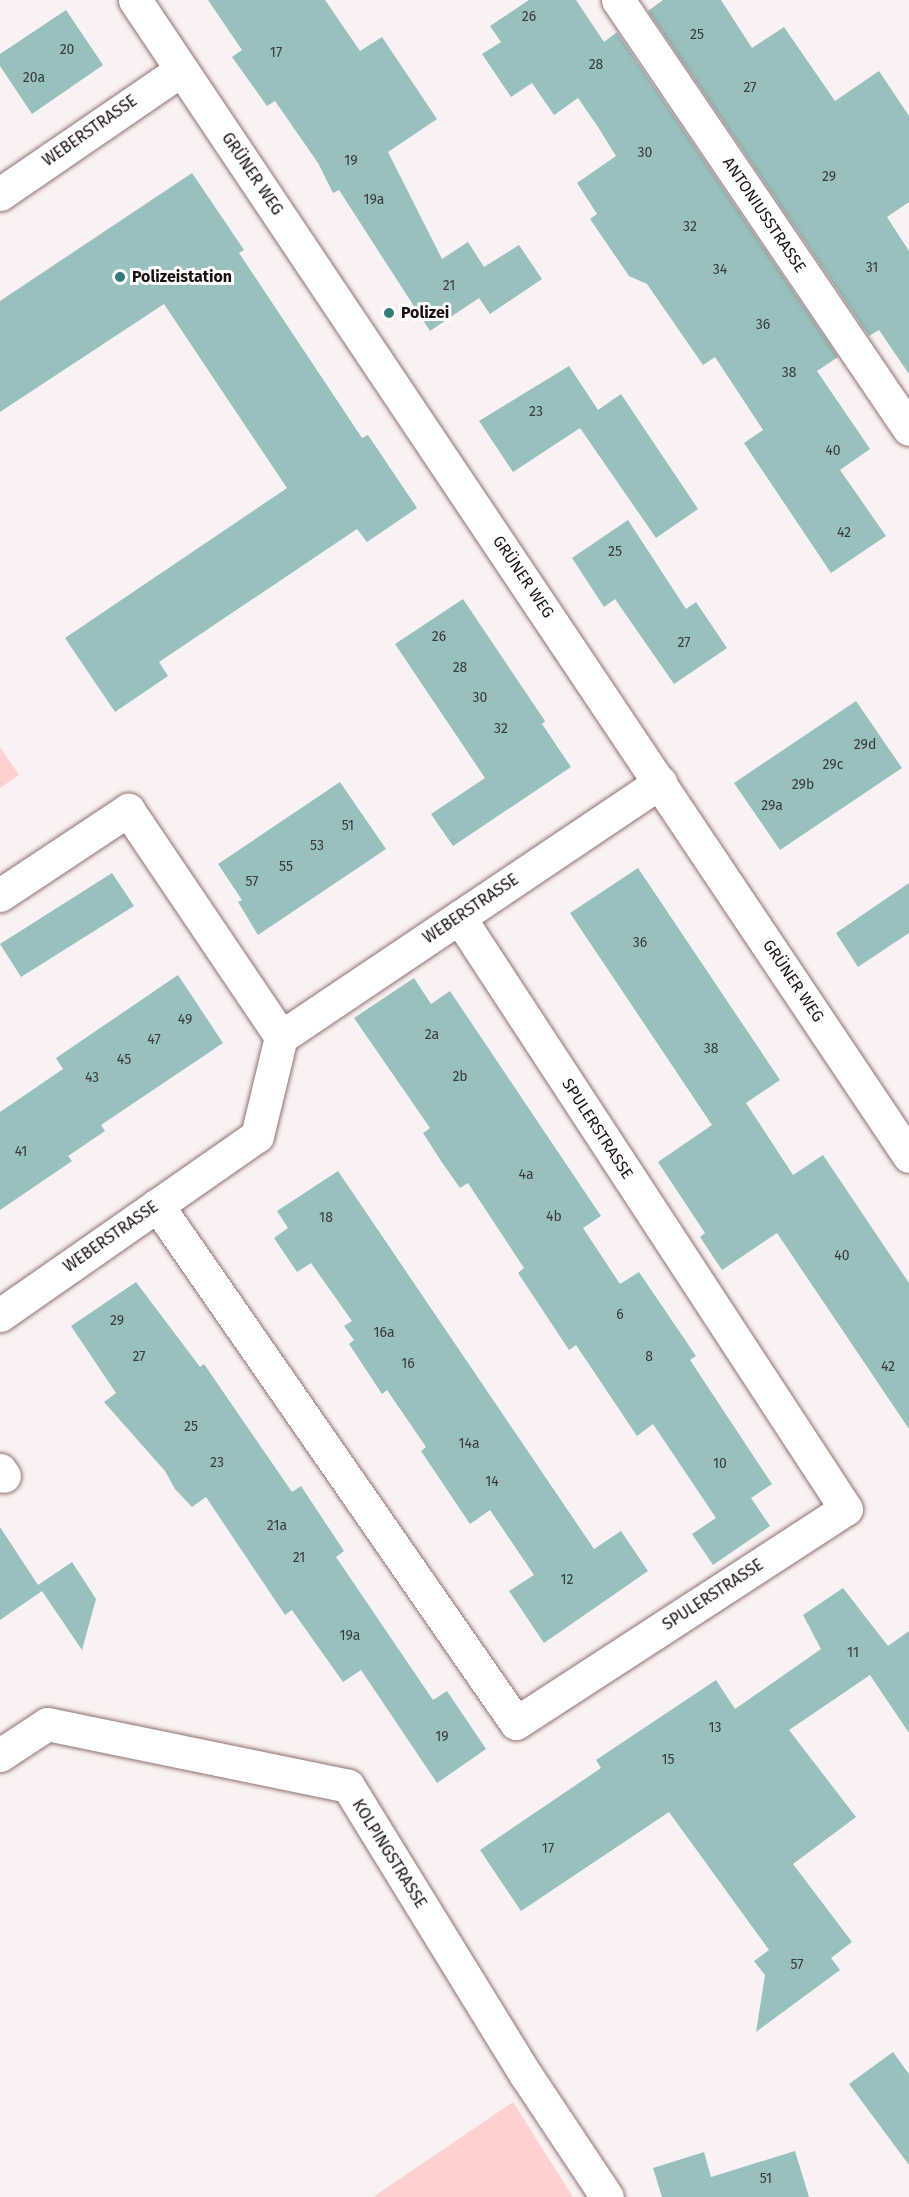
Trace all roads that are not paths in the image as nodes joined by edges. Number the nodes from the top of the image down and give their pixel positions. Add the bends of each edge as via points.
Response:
1 (135, 0) edge
2 (618, 0) edge
3 (181, 70) junction
4 (0, 194) edge
5 (909, 429) edge
6 (660, 782) junction
7 (0, 895) edge
8 (459, 917) junction
9 (281, 1037) junction
10 (909, 1156) edge
11 (157, 1206) junction
12 (0, 1315) edge
13 (0, 1755) edge
14 (607, 2197) edge

1 - 3 street, GRÜNER WEG
2 - 5 street, ANTONIUSSTRASSE
3 - 4 street, WEBERSTRASSE
3 - 6 street, GRÜNER WEG
6 - 8 street, WEBERSTRASSE
6 - 10 street, GRÜNER WEG
7 - 9 street via 128,810
8 - 9 street, WEBERSTRASSE
8 - 11 street, SPULERSTRASSE via 846,1509 516,1722
9 - 11 street, WEBERSTRASSE via 257,1136
11 - 12 street, WEBERSTRASSE
13 - 14 street, KOLPINGSTRASSE via 47,1724 348,1786 526,2075

